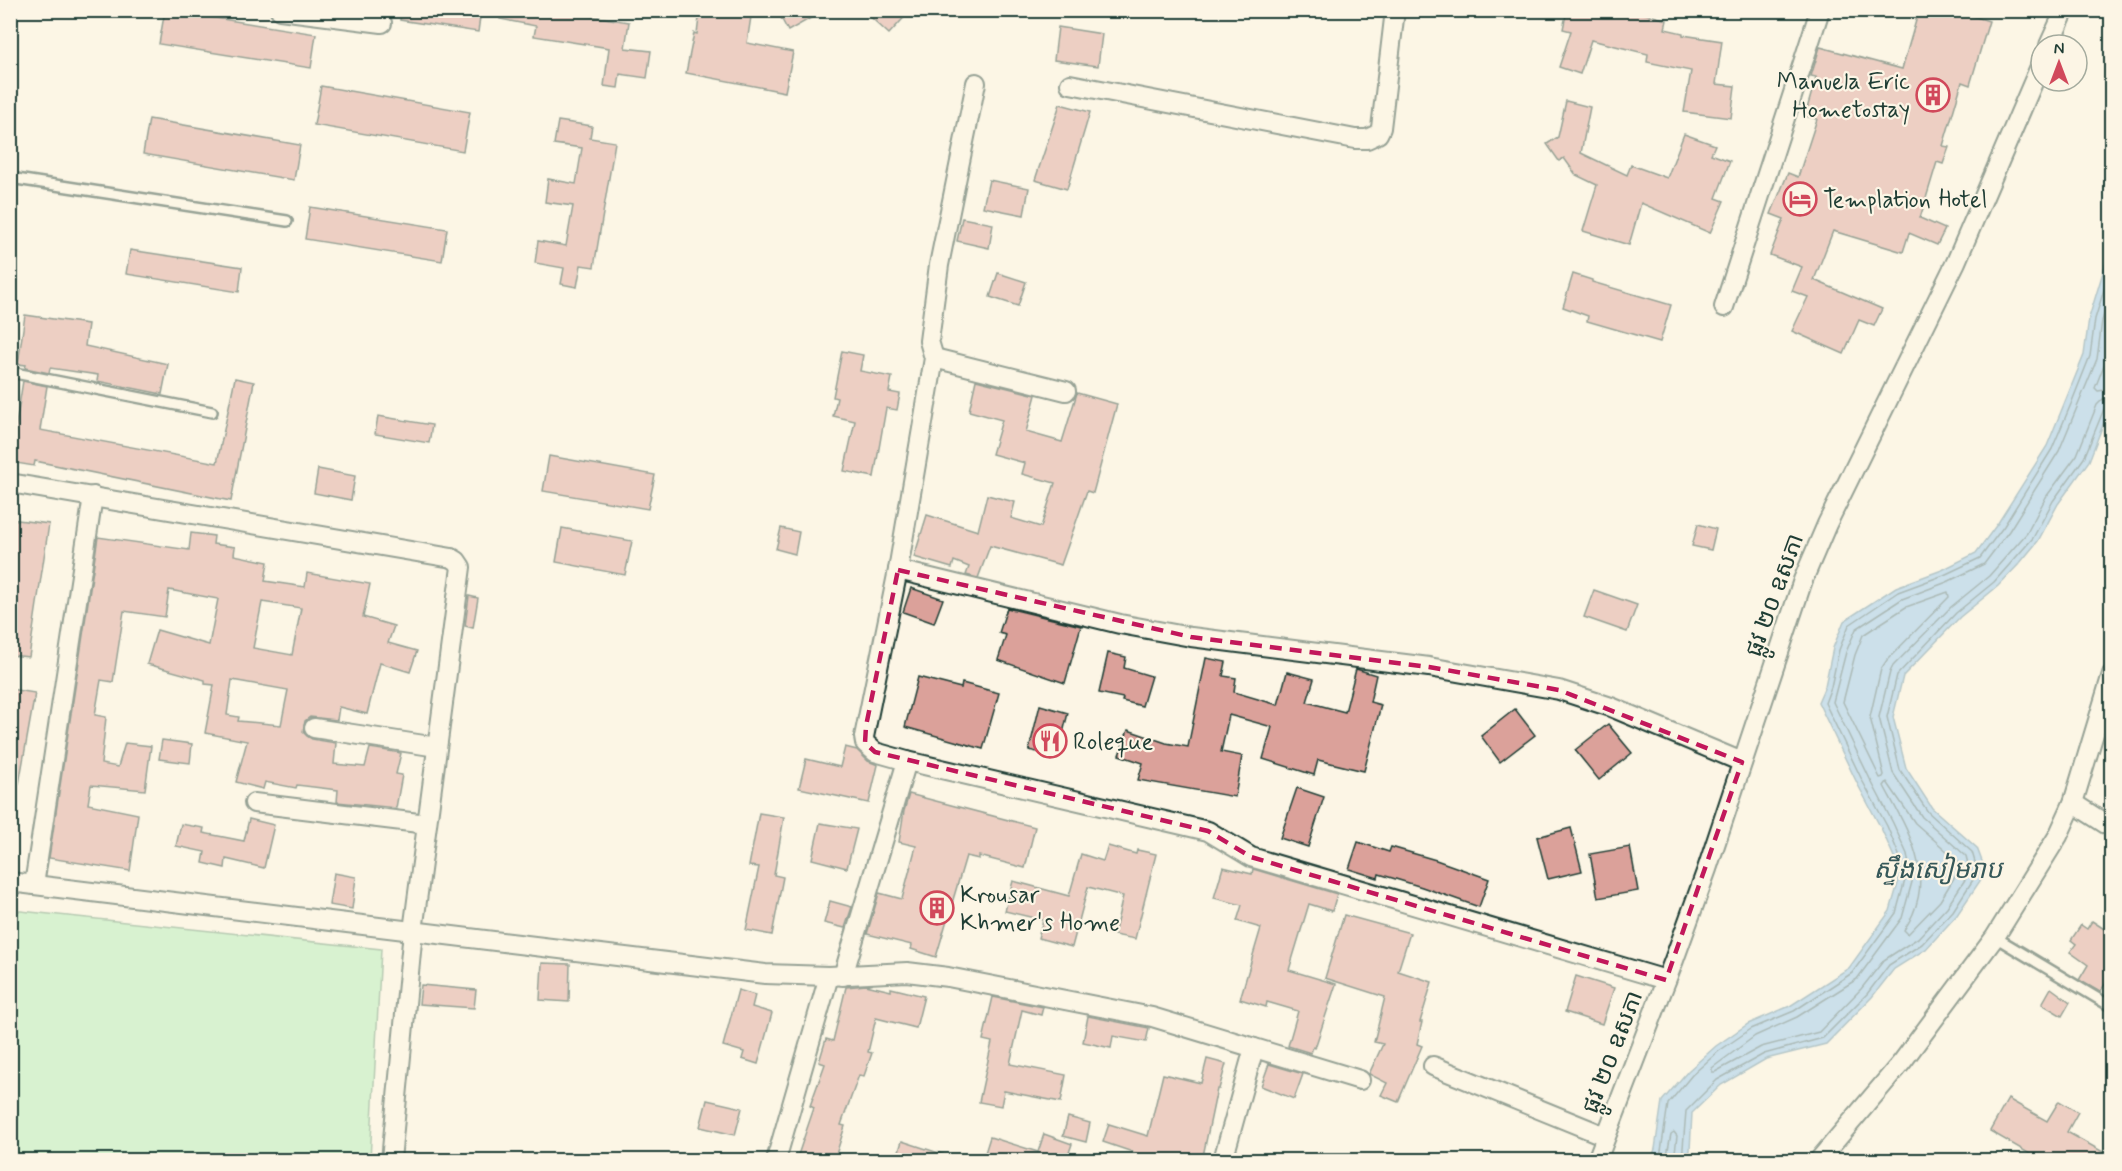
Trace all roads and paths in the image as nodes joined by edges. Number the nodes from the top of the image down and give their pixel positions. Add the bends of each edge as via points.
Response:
1 (280, 10) edge
2 (1395, 10) edge
3 (1820, 10) edge
4 (2065, 10) edge
5 (382, 23) dead end
6 (2054, 33) edge
7 (976, 83) dead end
8 (1070, 84) dead end
9 (2029, 92) edge
10 (10, 178) edge
11 (287, 221) dead end
12 (1724, 307) dead end
13 (934, 357) junction
14 (10, 372) edge
15 (1066, 391) dead end
16 (212, 412) dead end
17 (10, 483) edge
18 (93, 496) junction
19 (898, 570) junction
20 (2112, 674) edge
21 (314, 728) dead end
22 (437, 747) junction
23 (907, 761) junction
24 (1742, 762) junction
25 (254, 803) dead end
26 (2073, 803) junction
27 (427, 824) junction
28 (2112, 828) edge
29 (10, 882) edge
30 (34, 885) junction
31 (413, 931) junction
32 (1995, 937) junction
33 (836, 976) junction
34 (1666, 980) junction
35 (2112, 1007) edge
36 (1254, 1048) junction
37 (1433, 1066) dead end
38 (1360, 1080) dead end
39 (1605, 1136) junction
40 (391, 1161) edge
41 (776, 1161) edge
42 (1223, 1161) edge
43 (1597, 1161) edge
44 (1819, 1161) edge

1 - 5 street
2 - 8 street via 1381,128 1368,139
3 - 12 street
4 - 6 street
7 - 13 street via 939,265 929,341
9 - 24 street, ផ្លូវ ២០ ឧសភា via 1956,262 1827,524 1788,623
10 - 11 lane
13 - 15 street
13 - 19 street
14 - 16 lane
17 - 18 street
18 - 22 street via 457,561 461,567
18 - 30 street
19 - 23 street via 864,737 868,748 875,752
19 - 24 street via 1120,624 1191,637 1429,667 1559,690 1611,707
20 - 26 street
21 - 22 street
22 - 27 street
23 - 33 street
23 - 34 street via 1208,831 1251,857
24 - 34 street, ផ្លូវ ២០ ឧសភា
25 - 27 street
26 - 28 street
26 - 32 street via 2058,836
27 - 31 street
29 - 30 street
30 - 31 street
31 - 33 street via 765,974
31 - 40 street
32 - 35 lane
32 - 44 street via 1902,1062
33 - 36 street via 907,972 948,977 1152,1017
33 - 41 street
34 - 39 street, ផ្លូវ ២០ ឧសភា
36 - 38 street
36 - 42 street
37 - 39 street
39 - 43 street, ផ្លូវ ២០ ឧសភា

